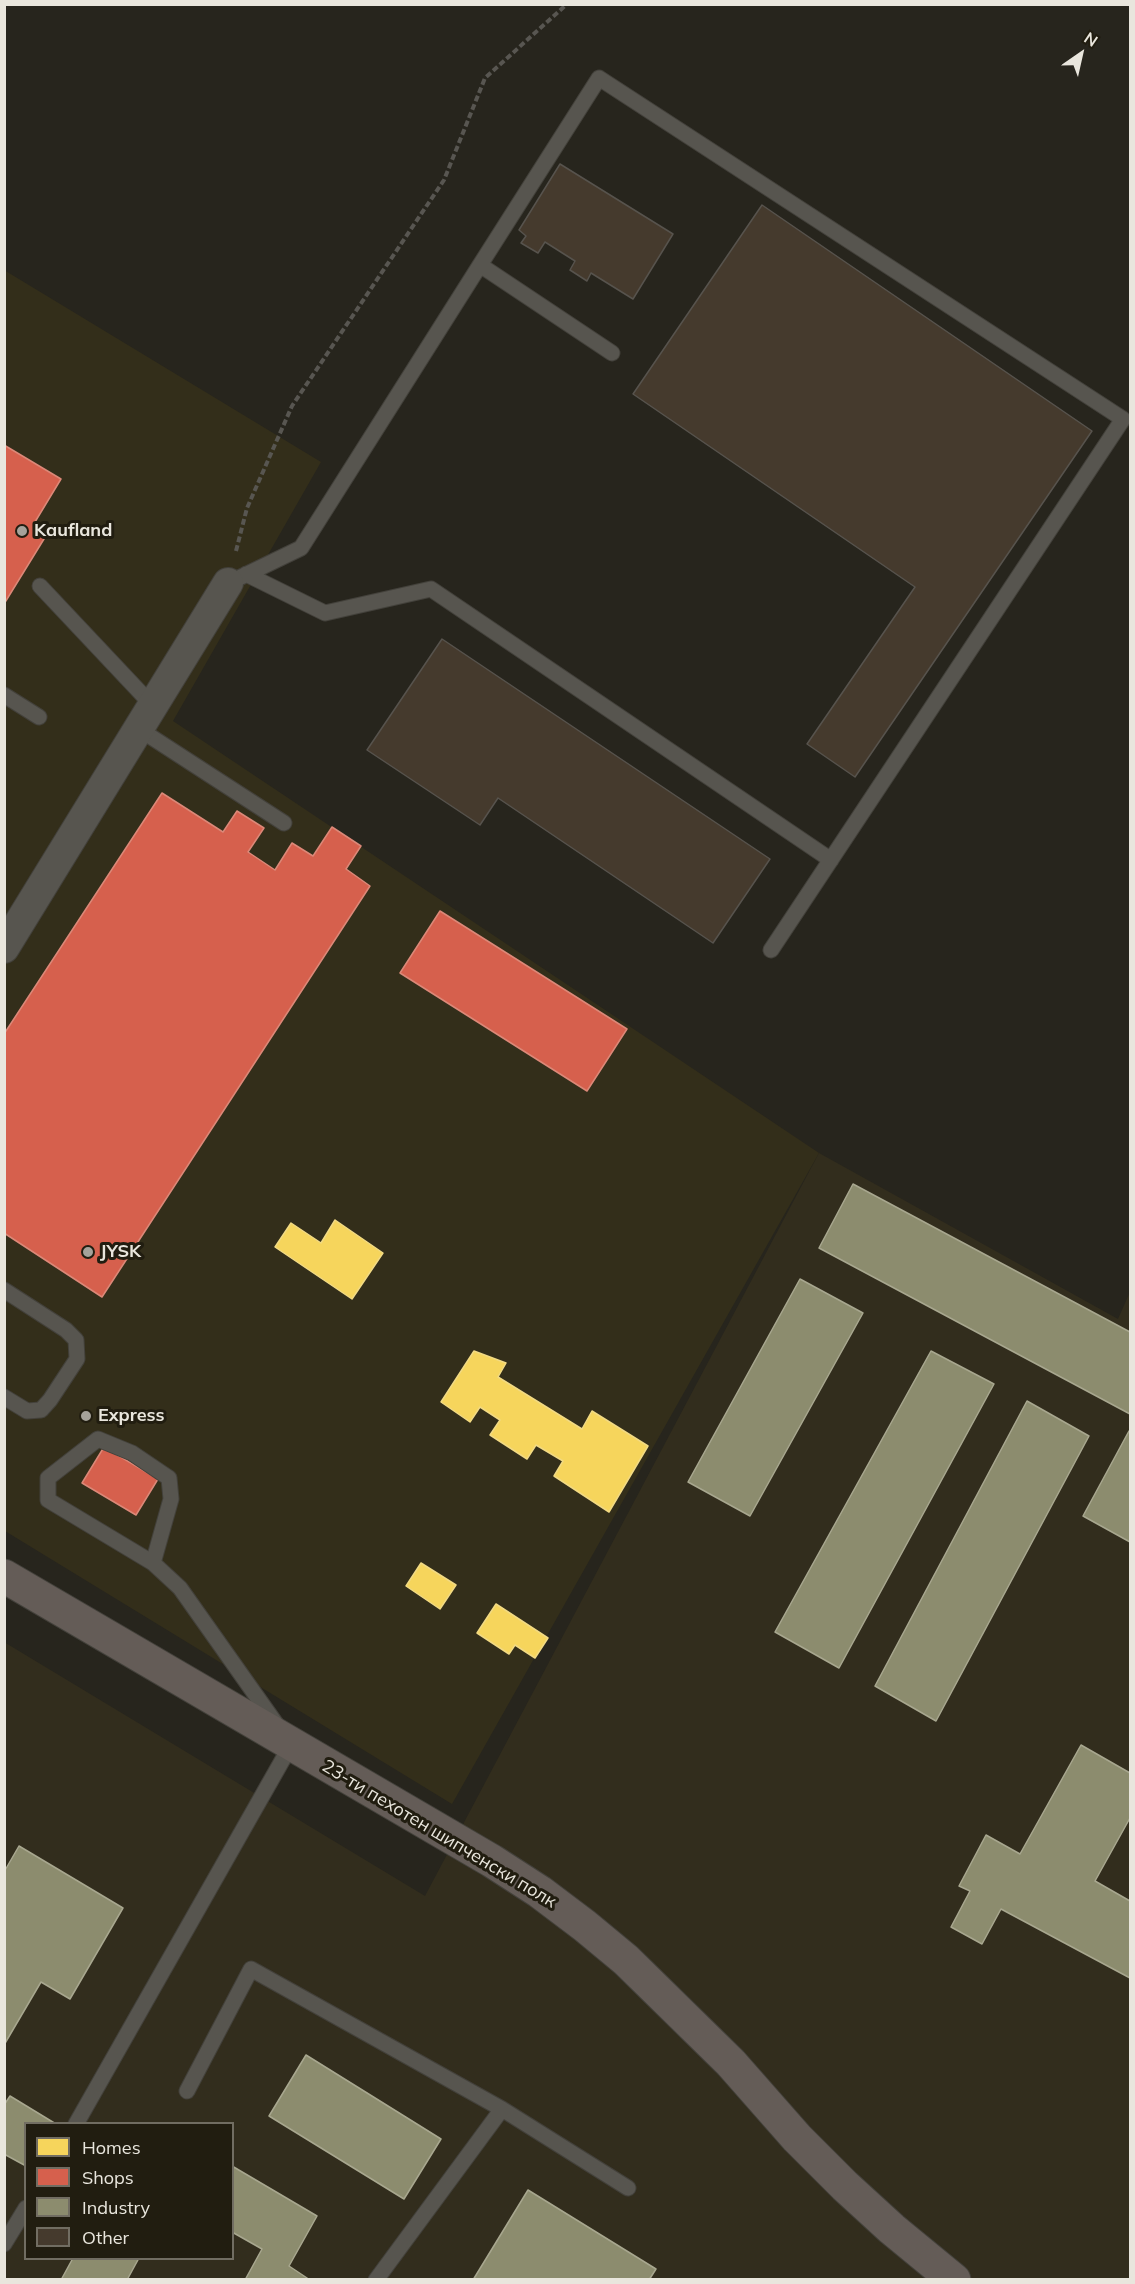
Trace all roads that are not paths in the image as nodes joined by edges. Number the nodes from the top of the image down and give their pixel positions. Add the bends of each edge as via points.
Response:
1 (480, 265) junction
2 (612, 353) dead end
3 (237, 579) junction
4 (40, 586) dead end
5 (4, 695) edge
6 (39, 717) dead end
7 (146, 717) junction
8 (284, 823) dead end
9 (831, 860) junction
10 (4, 948) edge
11 (771, 950) dead end
12 (4, 1290) edge
13 (4, 1397) edge
14 (153, 1563) junction
15 (4, 1576) edge
16 (291, 1745) junction
17 (187, 2091) dead end
18 (502, 2109) junction
19 (77, 2122) edge
20 (628, 2188) dead end
21 (24, 2211) edge
22 (4, 2244) edge
23 (376, 2280) edge
24 (954, 2280) edge

1 - 2 lane
1 - 3 lane via 301,548
1 - 9 lane via 598,78 1123,419
3 - 7 street
3 - 9 lane via 325,613 431,589
4 - 7 lane
5 - 6 lane
7 - 8 lane
7 - 10 street
9 - 11 lane
12 - 13 lane via 71,1335 76,1340 77,1359 40,1410 27,1411
14 - 14 lane via 48,1500 48,1478 98,1438 132,1453 170,1478 171,1499
14 - 16 lane via 180,1588
15 - 16 main road, 23-ти пехотен шипченски полк
16 - 19 lane
16 - 24 main road, 23-ти пехотен шипченски полк via 492,1861 585,1926 626,1960 731,2063 845,2187
17 - 18 lane via 251,1969
18 - 20 lane
18 - 23 lane
21 - 22 lane

